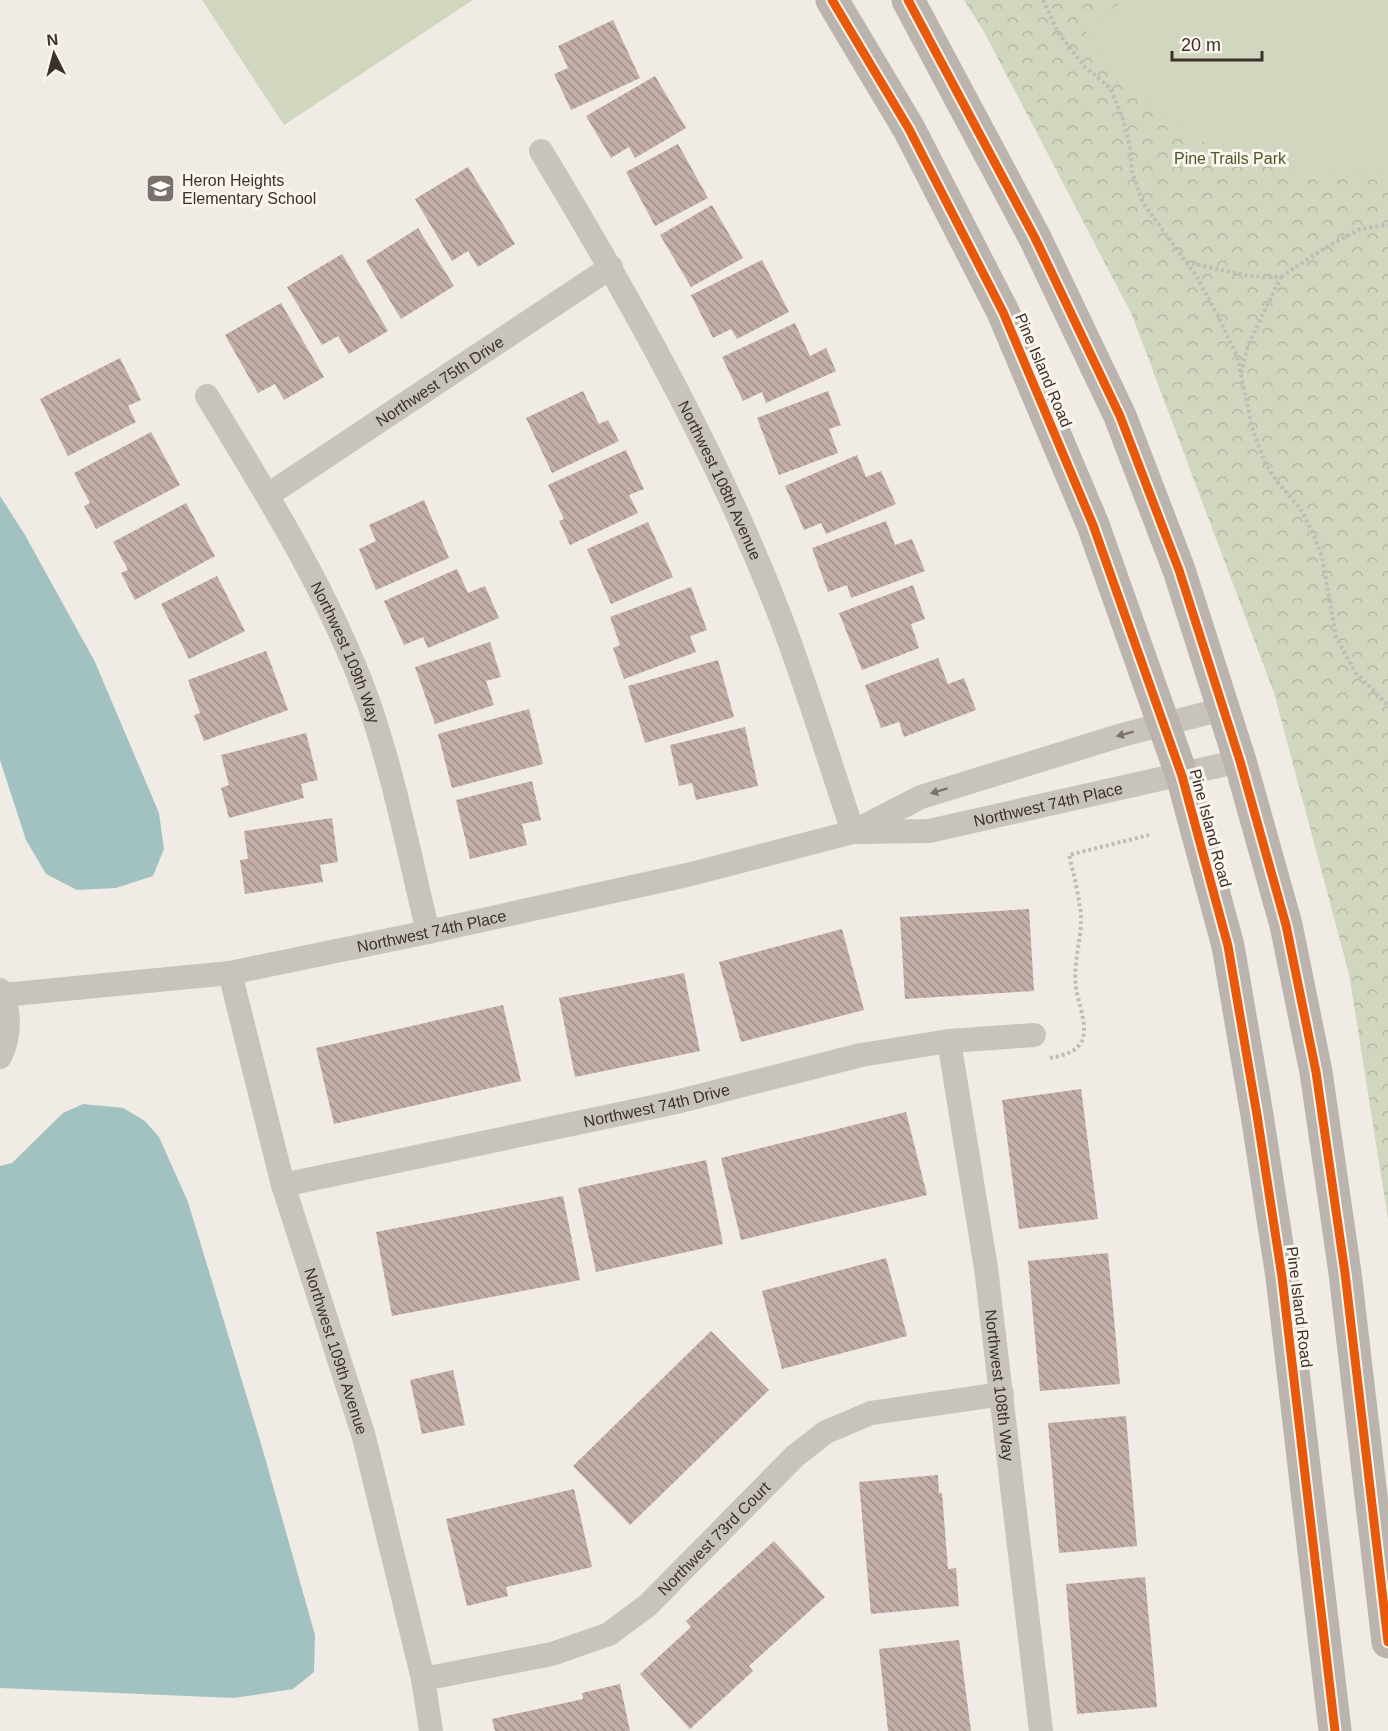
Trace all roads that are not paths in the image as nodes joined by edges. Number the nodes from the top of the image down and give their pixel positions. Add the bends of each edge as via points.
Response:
1 (832, 0) edge
2 (908, 0) edge
3 (541, 151) dead end
4 (611, 267) junction
5 (207, 396) dead end
6 (268, 495) junction
7 (1223, 709) junction
8 (1165, 724) junction
9 (1240, 761) junction
10 (1182, 776) junction
11 (853, 832) junction
12 (428, 932) junction
13 (230, 973) junction
14 (2, 992) edge
15 (1034, 1035) dead end
16 (949, 1041) junction
17 (0, 1057) edge
18 (283, 1185) junction
19 (1002, 1394) junction
20 (1388, 1642) edge
21 (423, 1678) junction
22 (431, 1731) edge
23 (1041, 1731) edge
24 (1335, 1731) edge

1 - 8 main road, Pine Island Road via 909,129 1003,312 1093,525
2 - 7 main road via 1035,237 1120,416 1179,570
3 - 4 street, Northwest 108th Avenue
4 - 6 street, Northwest 75th Drive
4 - 11 street, Northwest 108th Avenue via 732,502 780,616
5 - 6 street, Northwest 109th Way
6 - 12 street, Northwest 109th Way via 333,618 366,698 395,792
7 - 8 street, Northwest 74th Place
7 - 9 main road
8 - 10 main road, Pine Island Road
8 -> 11 street, Northwest 74th Place via 921,797
9 - 10 street, Northwest 74th Place
9 - 20 main road via 1286,925 1316,1072 1345,1273
10 - 11 street, Northwest 74th Place via 929,831
10 - 24 main road, Pine Island Road via 1228,946 1257,1115 1282,1277
11 - 12 street, Northwest 74th Place via 687,875
12 - 13 street, Northwest 74th Place
13 - 14 street, Northwest 74th Place
13 - 18 street, Northwest 109th Avenue
14 - 17 street via 9,1018
15 - 16 street, Northwest 74th Drive
16 - 18 street, Northwest 74th Drive via 861,1055 672,1102
16 - 19 street, Northwest 108th Way
18 - 21 street, Northwest 109th Avenue via 364,1437
19 - 21 street, Northwest 73rd Court via 871,1413 826,1432 795,1456 648,1605 609,1634 552,1654
19 - 23 street, Northwest 108th Way
21 - 22 street, Northwest 109th Avenue

